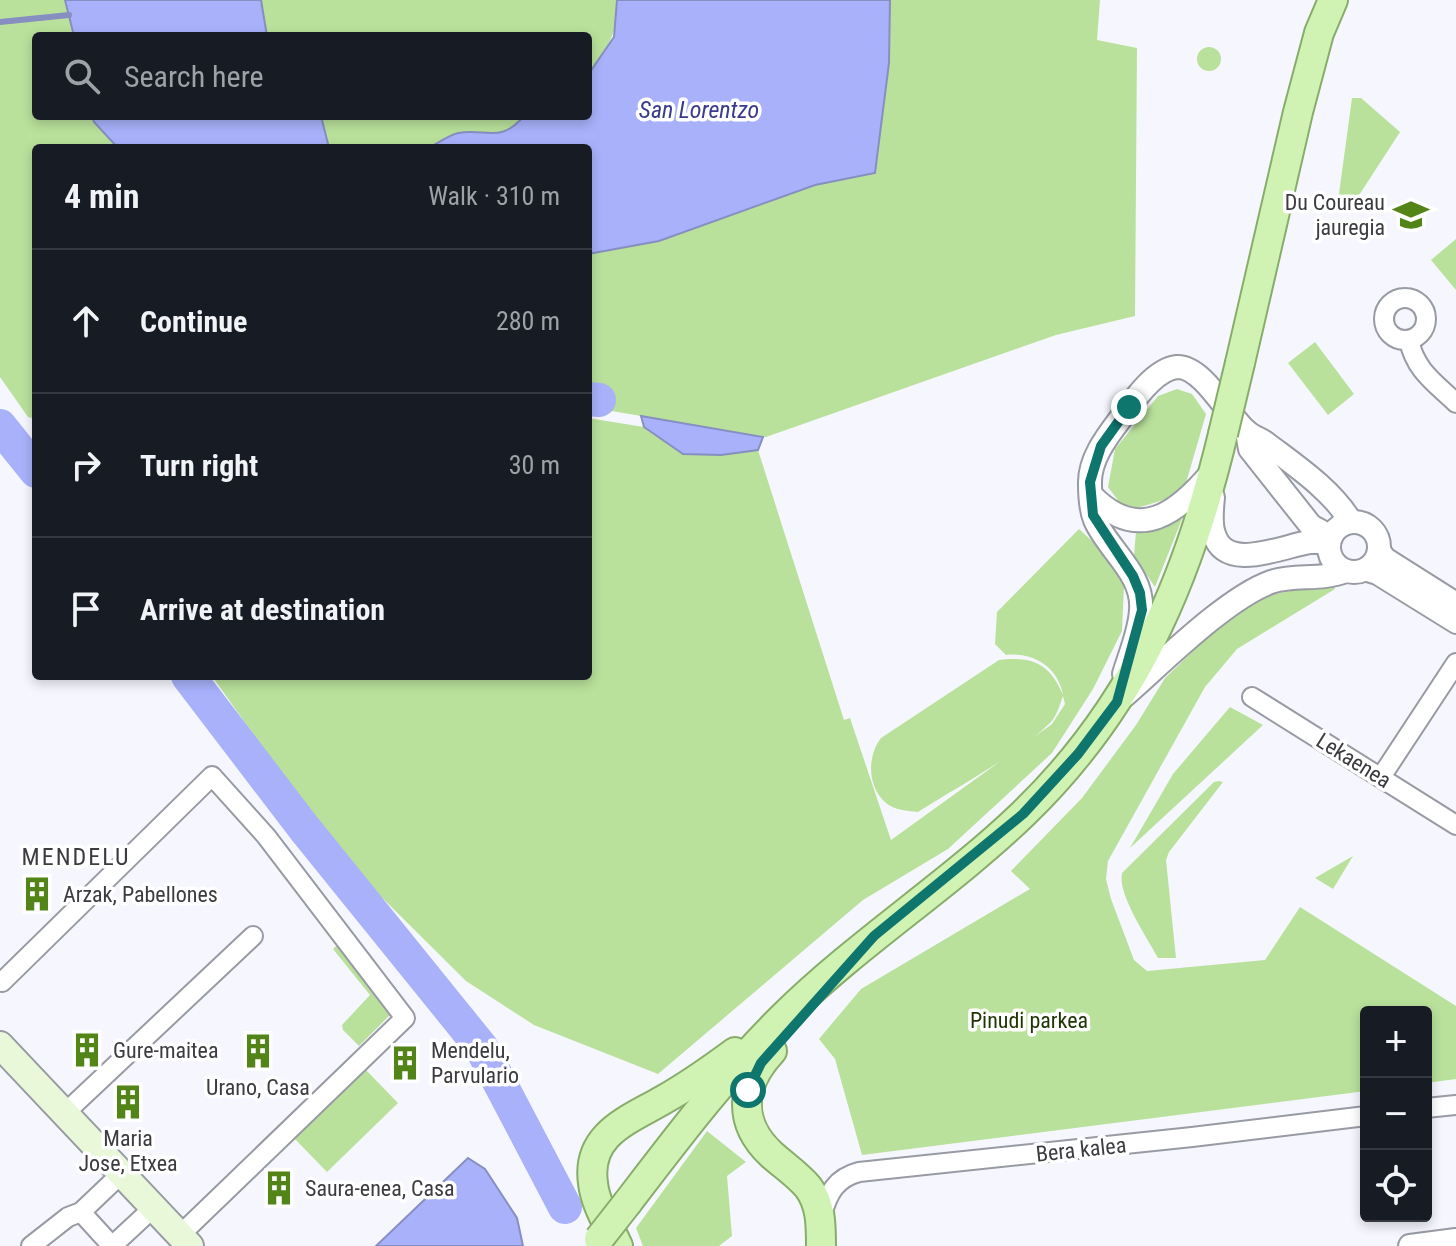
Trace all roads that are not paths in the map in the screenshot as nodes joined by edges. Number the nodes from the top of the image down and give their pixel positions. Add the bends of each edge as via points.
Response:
1 (1333, 0) edge
2 (1409, 340) dead end
3 (1456, 403) edge
4 (1235, 433) junction
5 (1214, 470) junction
6 (1092, 496) junction
7 (1351, 522) junction
8 (1330, 540) junction
9 (1379, 551) junction
10 (1354, 571) junction
11 (1456, 604) edge
12 (1456, 624) edge
13 (1456, 663) edge
14 (1252, 697) dead end
15 (1117, 702) junction
16 (1381, 777) junction
17 (1456, 825) edge
18 (253, 936) dead end
19 (874, 936) junction
20 (2, 982) edge
21 (781, 1019) junction
22 (0, 1045) edge
23 (1456, 1105) edge
24 (1432, 1107) edge
25 (65, 1113) junction
26 (1360, 1117) edge
27 (121, 1174) junction
28 (153, 1208) junction
29 (81, 1212) junction
30 (821, 1218) junction
31 (1456, 1240) edge
32 (185, 1241) edge
33 (603, 1244) edge
34 (31, 1246) edge
35 (821, 1246) edge
36 (1410, 1246) edge

1 - 4 main road, bridge via 1298,112 1240,363
2 - 3 street via 1413,358
4 - 5 main road
4 - 6 street via 1197,373 1180,367 1167,370 1129,407 1101,446 1090,482
4 - 7 street via 1265,442 1327,492
4 - 8 street via 1311,526
5 - 6 street via 1177,509 1142,520 1112,514
5 - 8 street via 1211,518 1219,544 1260,555
5 - 15 main road via 1175,590
6 - 15 street via 1099,528 1140,593 1142,610
7 - 8 street via 1339,527
7 - 9 street via 1375,533
8 - 10 street via 1332,560
9 - 10 street via 1374,563
9 - 11 street
10 - 12 street via 1377,575
10 - 15 street via 1276,580 1259,587
13 - 16 street
14 - 16 street, Lekaenea
15 - 19 main road via 1023,814
16 - 17 street, Lekaenea
18 - 25 street
19 - 21 main road
19 - 30 main road via 761,1063 748,1090 747,1114 757,1138 808,1187
20 - 32 street via 212,776 266,836 405,1018
21 - 33 main road, bridge via 694,1116
21 - 33 main road via 707,1073 606,1135 594,1157 592,1181
22 - 25 main road
23 - 24 street
25 - 27 main road
26 - 30 street, Bera kalea via 859,1172 844,1175 827,1195
27 - 28 main road
27 - 29 street
28 - 29 street via 112,1246
28 - 32 main road
29 - 34 street
30 - 35 main road
31 - 36 street

